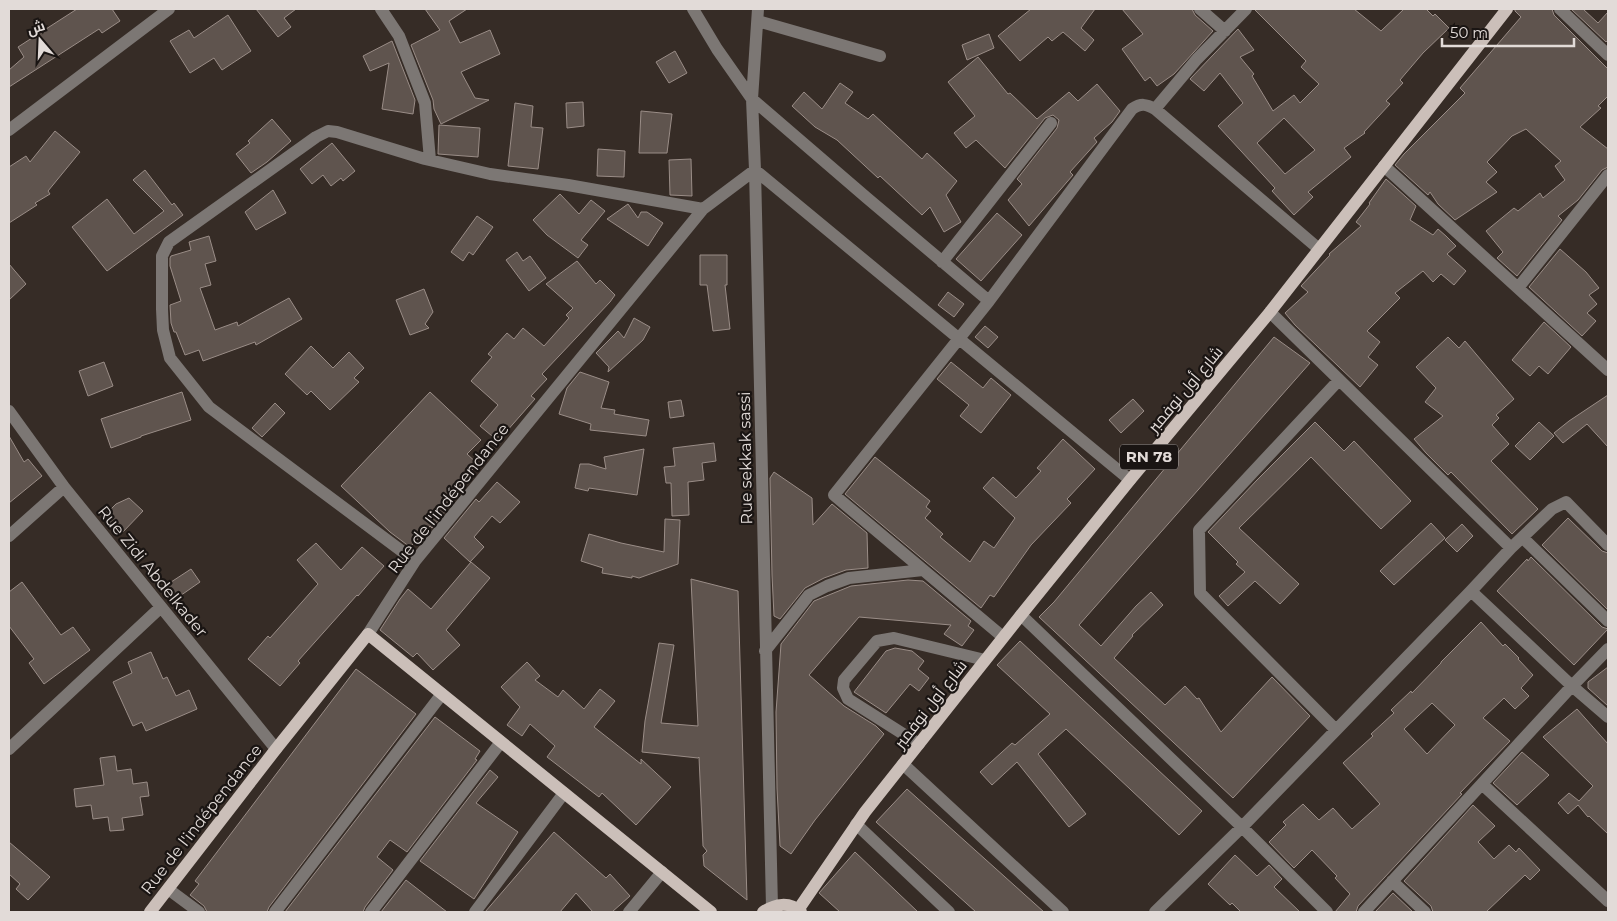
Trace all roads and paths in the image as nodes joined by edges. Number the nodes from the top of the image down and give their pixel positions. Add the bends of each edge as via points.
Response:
1 (170, 9) edge
2 (381, 9) edge
3 (693, 9) edge
4 (1200, 9) edge
5 (1246, 9) edge
6 (1507, 9) edge
7 (1560, 9) edge
8 (758, 15) edge
9 (1225, 31) junction
10 (1608, 55) edge
11 (880, 56) dead end
12 (752, 99) junction
13 (1154, 109) junction
14 (1051, 123) dead end
15 (9, 130) edge
16 (430, 160) junction
17 (1384, 166) junction
18 (755, 170) junction
19 (1608, 175) edge
20 (703, 209) junction
21 (1320, 249) junction
22 (942, 262) junction
23 (1518, 288) junction
24 (989, 301) junction
25 (1270, 312) junction
26 (959, 339) junction
27 (1608, 370) edge
28 (1339, 380) junction
29 (9, 411) edge
30 (1130, 480) junction
31 (64, 487) junction
32 (9, 536) edge
33 (1523, 538) junction
34 (1608, 545) edge
35 (1511, 548) junction
36 (415, 561) junction
37 (923, 570) junction
38 (1472, 591) junction
39 (161, 607) junction
40 (1021, 614) junction
41 (1608, 622) edge
42 (368, 634) junction
43 (1003, 637) junction
44 (1608, 649) edge
45 (765, 651) junction
46 (985, 660) junction
47 (1572, 686) junction
48 (442, 694) junction
49 (1608, 717) edge
50 (1336, 730) junction
51 (501, 742) junction
52 (919, 744) junction
53 (9, 749) edge
54 (276, 749) junction
55 (903, 764) junction
56 (1482, 784) junction
57 (564, 793) junction
58 (856, 824) junction
59 (1242, 827) junction
60 (662, 872) junction
61 (1392, 881) junction
62 (168, 889) junction
63 (1608, 901) edge
64 (767, 909) edge
65 (800, 911) edge
66 (150, 912) edge
67 (200, 912) edge
68 (275, 912) edge
69 (371, 912) edge
70 (475, 912) edge
71 (630, 912) edge
72 (711, 912) edge
73 (949, 912) edge
74 (1063, 912) edge
75 (1155, 912) edge
76 (1327, 912) edge
77 (1364, 912) edge
78 (1425, 912) edge

1 - 15 street
2 - 16 street via 398,36 425,103
3 - 12 street
4 - 9 street
5 - 9 street
6 - 17 main road, شارع أول نوفمبر / RN 78
7 - 10 street
8 - 11 street
8 - 12 street, Rue sekkak sassi
9 - 13 street via 1197,58
12 - 18 street, Rue sekkak sassi
12 - 22 street
13 - 21 street
13 - 24 street via 1146,104 1132,109
14 - 22 street
16 - 20 street via 490,174 568,184
16 - 36 street via 328,131 169,242 162,256 163,330 170,358 209,407
17 - 21 main road, شارع أول نوفمبر / RN 78
17 - 23 street
18 - 20 street, Rue de l'indépendance
18 - 26 street
18 - 45 street, Rue sekkak sassi
19 - 23 street
20 - 36 street, Rue de l'indépendance
21 - 25 main road, شارع أول نوفمبر / RN 78
22 - 24 street
23 - 27 street
24 - 26 street
25 - 28 street
25 - 30 main road, شارع أول نوفمبر / RN 78
26 - 30 street
26 - 37 street via 834,495
28 - 35 street
28 - 50 street via 1199,530 1200,593
29 - 31 street, Rue Zidi Abdelkader
30 - 40 main road, شارع أول نوفمبر / RN 78
31 - 32 street
31 - 39 street, Rue Zidi Abdelkader
33 - 34 street via 1552,509 1566,502
33 - 35 street
33 - 41 street
35 - 38 street
36 - 42 street, Rue de l'indépendance
37 - 43 street
37 - 45 street via 849,578 809,595
38 - 47 street
38 - 50 street
39 - 53 street
39 - 54 street, Rue Zidi Abdelkader
40 - 43 main road, شارع أول نوفمبر / RN 78
40 - 59 street
42 - 48 main road
42 - 54 main road, Rue de l'indépendance
43 - 46 main road, شارع أول نوفمبر / RN 78
44 - 47 street
45 - 64 street, Rue sekkak sassi
46 - 52 main road, شارع أول نوفمبر / RN 78
46 - 52 street via 894,638 876,641 844,680 843,688 848,699
47 - 49 street
47 - 56 street
48 - 51 main road
48 - 68 street
50 - 59 street
51 - 57 main road
51 - 69 street
52 - 55 main road, شارع أول نوفمبر / RN 78
54 - 62 main road, Rue de l'indépendance
55 - 58 main road, شارع أول نوفمبر / RN 78
55 - 74 street
56 - 61 street
56 - 63 street
57 - 60 main road
57 - 70 street
58 - 65 main road, شارع أول نوفمبر / RN 78
58 - 73 street
59 - 75 street
59 - 76 street
60 - 71 street
60 - 72 main road
61 - 77 street
61 - 78 street
62 - 66 main road, Rue de l'indépendance
62 - 67 street
64 - 65 main road via 785,905

